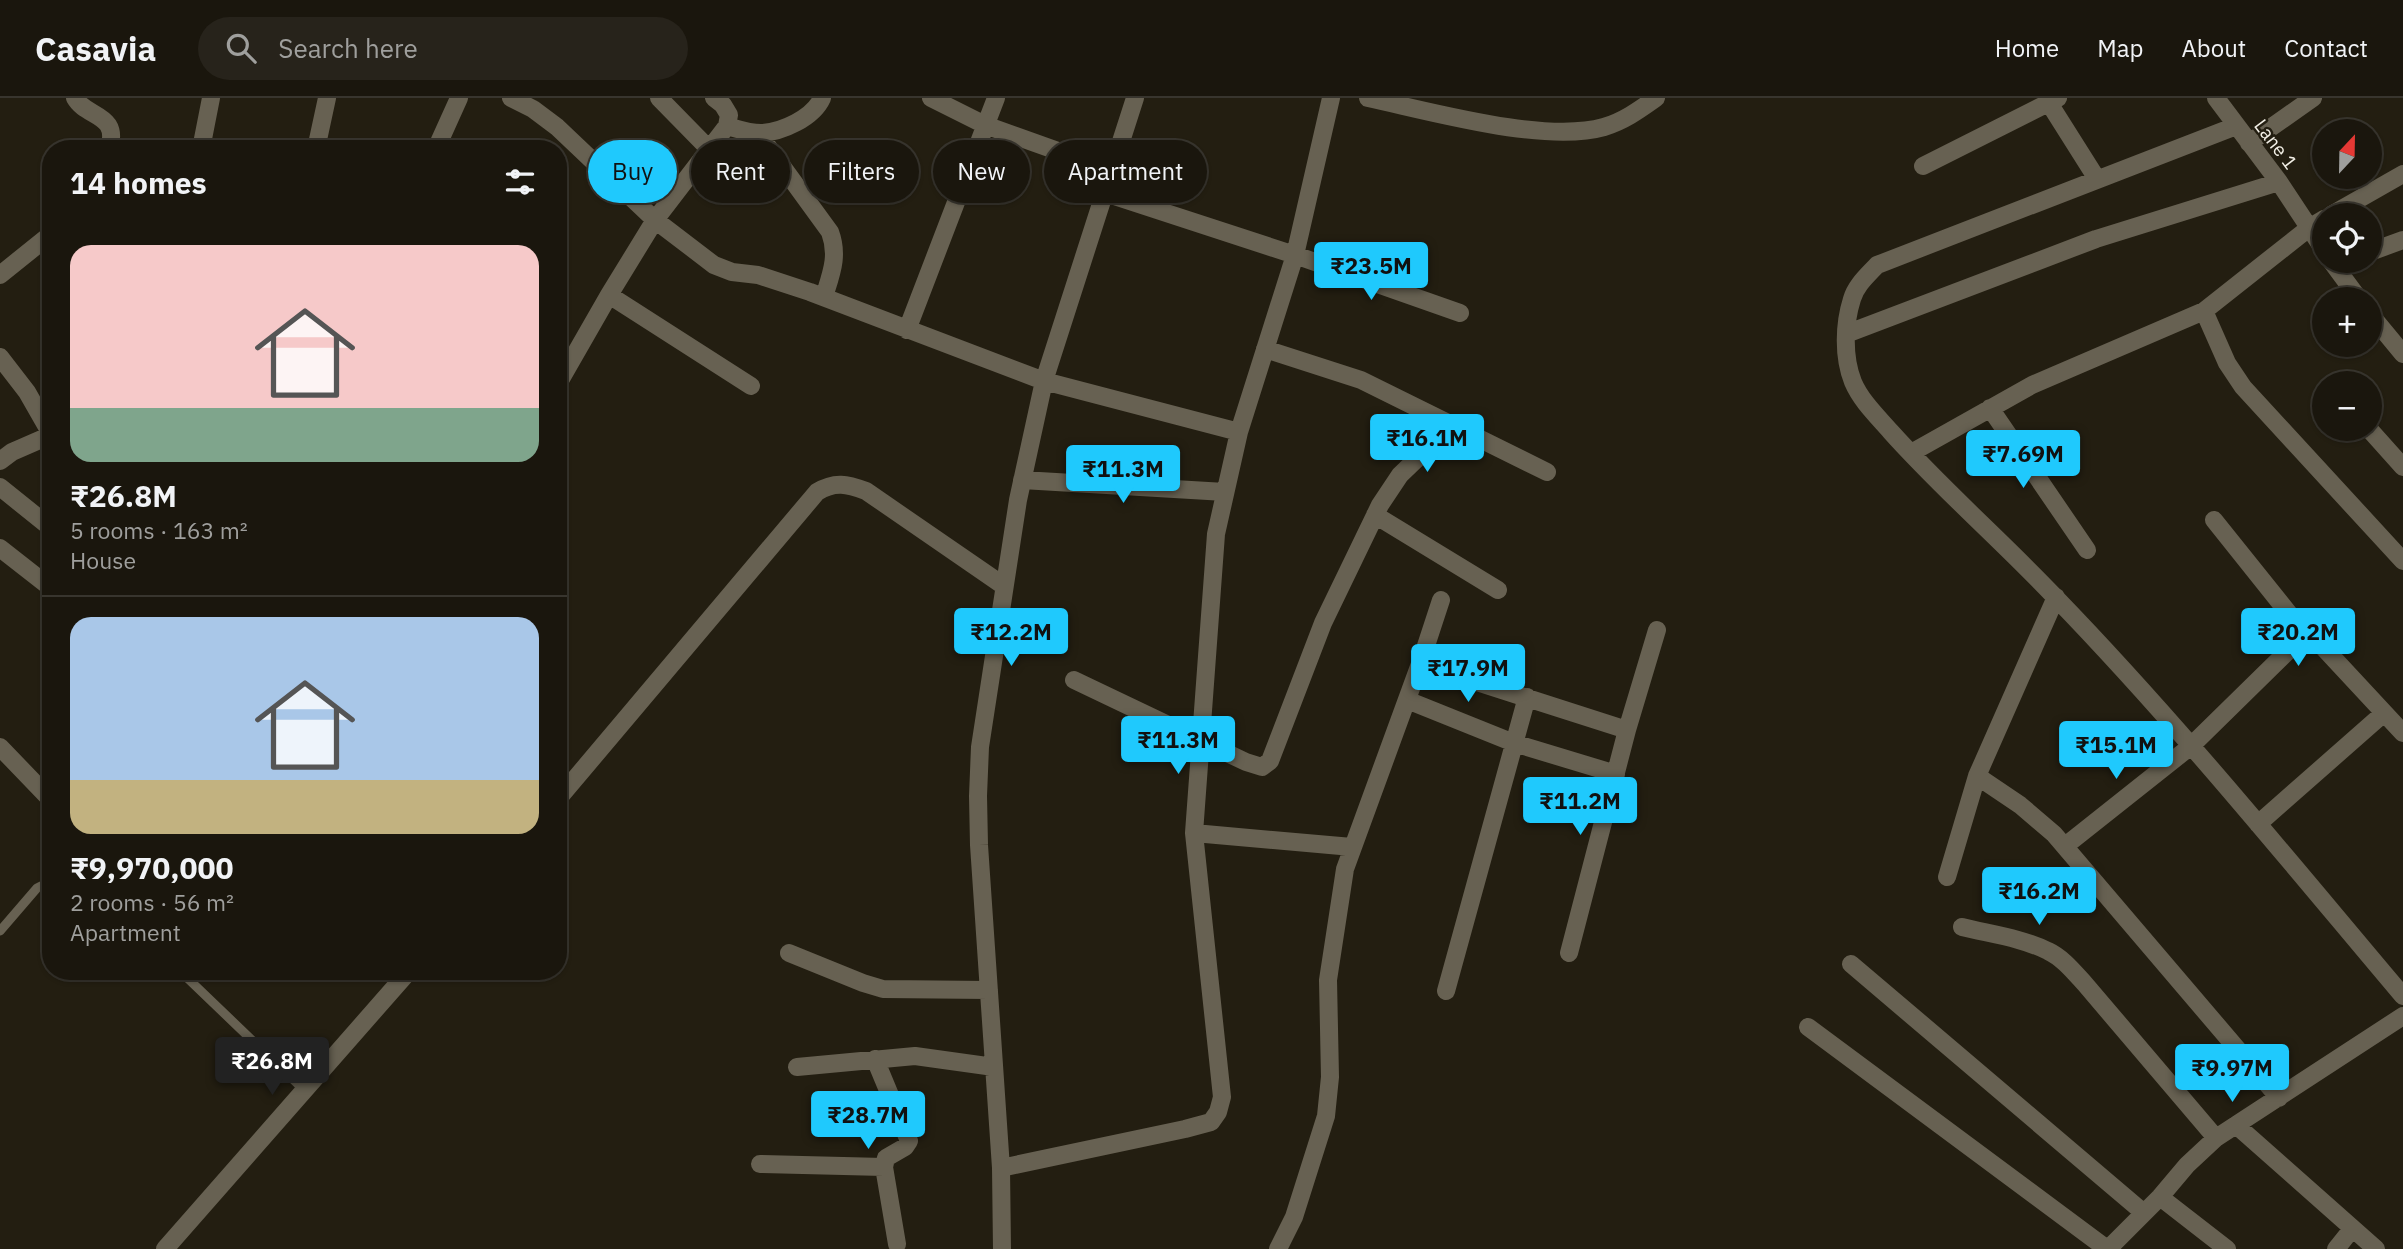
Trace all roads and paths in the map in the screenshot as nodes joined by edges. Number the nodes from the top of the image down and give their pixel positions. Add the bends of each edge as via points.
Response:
1 (75, 98) edge
2 (211, 98) edge
3 (327, 98) edge
4 (459, 98) edge
5 (511, 98) edge
6 (659, 98) edge
7 (713, 98) edge
8 (822, 98) edge
9 (931, 98) edge
10 (996, 98) edge
11 (1135, 98) edge
12 (1331, 98) edge
13 (1368, 98) edge
14 (1656, 98) edge
15 (2216, 98) edge
16 (2313, 98) edge
17 (2054, 100) edge
18 (985, 125) junction
19 (727, 126) junction
20 (2236, 126) junction
21 (758, 133) junction
22 (111, 140) edge
23 (203, 140) edge
24 (319, 140) edge
25 (440, 140) edge
26 (700, 140) edge
27 (716, 140) edge
28 (1121, 140) edge
29 (2249, 143) junction
30 (1044, 146) edge
31 (1923, 166) dead end
32 (691, 172) edge
33 (2403, 174) edge
34 (2097, 179) junction
35 (2279, 182) junction
36 (1102, 203) edge
37 (1136, 203) edge
38 (2352, 203) edge
39 (655, 219) junction
40 (2312, 219) edge
41 (2312, 227) edge
42 (2403, 240) edge
43 (42, 241) edge
44 (2382, 248) edge
45 (1295, 255) junction
46 (0, 275) edge
47 (608, 295) junction
48 (824, 297) junction
49 (2204, 311) junction
50 (1460, 313) dead end
51 (2382, 329) edge
52 (907, 330) junction
53 (1846, 334) junction
54 (1265, 349) junction
55 (2403, 354) edge
56 (0, 357) edge
57 (567, 368) edge
58 (1044, 381) junction
59 (751, 386) dead end
60 (1990, 408) junction
61 (42, 419) edge
62 (1452, 425) junction
63 (1239, 432) junction
64 (42, 439) edge
65 (2380, 441) edge
66 (1910, 453) junction
67 (0, 461) edge
68 (2403, 467) edge
69 (1548, 472) dead end
70 (1022, 480) junction
71 (0, 487) edge
72 (1225, 492) junction
73 (1375, 515) junction
74 (2214, 520) dead end
75 (42, 521) edge
76 (0, 548) edge
77 (2087, 550) dead end
78 (2403, 561) edge
79 (42, 581) edge
80 (1004, 586) junction
81 (1498, 590) dead end
82 (2056, 597) junction
83 (1441, 600) dead end
84 (1657, 630) dead end
85 (2310, 640) junction
86 (1421, 661) junction
87 (1074, 680) dead end
88 (1527, 697) junction
89 (1407, 700) junction
90 (2384, 713) junction
91 (1627, 730) junction
92 (2403, 733) edge
93 (1200, 739) junction
94 (1514, 743) junction
95 (2191, 746) junction
96 (0, 747) edge
97 (1616, 774) junction
98 (1976, 776) junction
99 (567, 788) edge
100 (42, 791) edge
101 (2258, 824) junction
102 (1194, 833) junction
103 (2065, 846) junction
104 (1352, 847) junction
105 (1947, 877) dead end
106 (42, 886) edge
107 (1962, 927) dead end
108 (0, 931) edge
109 (789, 953) dead end
110 (1569, 953) dead end
111 (1852, 964) dead end
112 (189, 980) edge
113 (401, 980) edge
114 (989, 990) junction
115 (1446, 991) dead end
116 (2403, 996) edge
117 (2403, 1016) edge
118 (1808, 1027) dead end
119 (875, 1059) junction
120 (797, 1066) dead end
121 (994, 1067) junction
122 (304, 1090) junction
123 (2279, 1098) junction
124 (2236, 1125) junction
125 (2216, 1138) junction
126 (760, 1164) dead end
127 (884, 1167) junction
128 (1001, 1168) junction
129 (2160, 1196) junction
130 (2144, 1213) junction
131 (2352, 1229) junction
132 (897, 1244) dead end
133 (165, 1249) edge
134 (1002, 1249) edge
135 (1278, 1249) edge
136 (2108, 1249) edge
137 (2227, 1249) edge
138 (2336, 1249) edge
139 (2376, 1249) edge

1 - 22 street via 109,125
2 - 23 street
3 - 24 street
4 - 25 street
5 - 39 street via 557,127
6 - 26 street
7 - 19 street via 729,115
8 - 21 street via 812,113 774,132
9 - 18 street
10 - 18 street
11 - 28 street
12 - 45 street
13 - 14 street via 1525,129 1570,132 1602,128 1628,118
15 - 20 street, Lane 1
16 - 29 street
17 - 31 street
17 - 34 street
18 - 30 street
18 - 52 street
19 - 21 street
19 - 27 street
20 - 29 street, Lane 1
20 - 34 street
21 - 48 street via 830,232 835,259
29 - 35 street, Lane 1
32 - 39 street
33 - 38 street
34 - 53 street via 1877,265 1852,297
35 - 40 street, Lane 1
35 - 53 street via 2096,239
36 - 58 street
37 - 45 street
39 - 47 street
39 - 48 street via 714,265
41 - 49 street
42 - 44 street
43 - 46 street
45 - 50 street
45 - 54 street
47 - 57 street
47 - 59 street
48 - 52 street
49 - 60 street via 2032,384
49 - 78 street via 2243,387
51 - 55 street
52 - 58 street
53 - 66 street via 1853,383
54 - 62 street via 1361,380
54 - 63 street
56 - 61 street
58 - 63 street
58 - 70 street
60 - 66 street
60 - 77 street
62 - 69 street
62 - 73 street via 1400,475
63 - 72 street
64 - 67 street
65 - 68 street
66 - 82 street
70 - 72 street
70 - 80 street
71 - 75 street
72 - 93 street via 1216,534
73 - 81 street
73 - 93 street via 1323,623 1270,761 1262,766 1246,762
74 - 85 street
76 - 79 street
80 - 99 street via 866,491 845,483 829,485 817,492
80 - 114 street via 980,747 978,796
82 - 95 street
82 - 98 street
83 - 86 street
84 - 91 street
85 - 90 street via 2323,647
85 - 95 street via 2296,643
86 - 88 street
86 - 89 street
87 - 93 street
88 - 91 street
88 - 94 street
89 - 94 street
89 - 104 street
90 - 92 street
90 - 101 street
91 - 97 street
93 - 102 street
94 - 97 street
94 - 115 street
95 - 101 street
95 - 103 street
96 - 100 street
97 - 110 street
98 - 103 street via 2020,804
98 - 105 street
101 - 116 street
102 - 104 street
102 - 128 street via 1222,1097 1218,1112 1211,1122 1185,1129
103 - 123 street
104 - 135 street via 1328,980 1326,1116 1294,1217
106 - 108 lane
107 - 125 street via 2030,944 2064,961
109 - 114 street via 883,989
111 - 130 street
112 - 122 lane
113 - 122 street
114 - 121 street
117 - 123 street
118 - 136 street
119 - 120 street
119 - 121 street via 915,1056
119 - 127 street via 909,1141 886,1158
121 - 128 street
122 - 133 street
123 - 124 street
124 - 125 street
124 - 131 street
125 - 129 street
126 - 127 street
127 - 132 street
128 - 134 street
129 - 130 street
129 - 137 street
130 - 136 street
131 - 138 street
131 - 139 street

